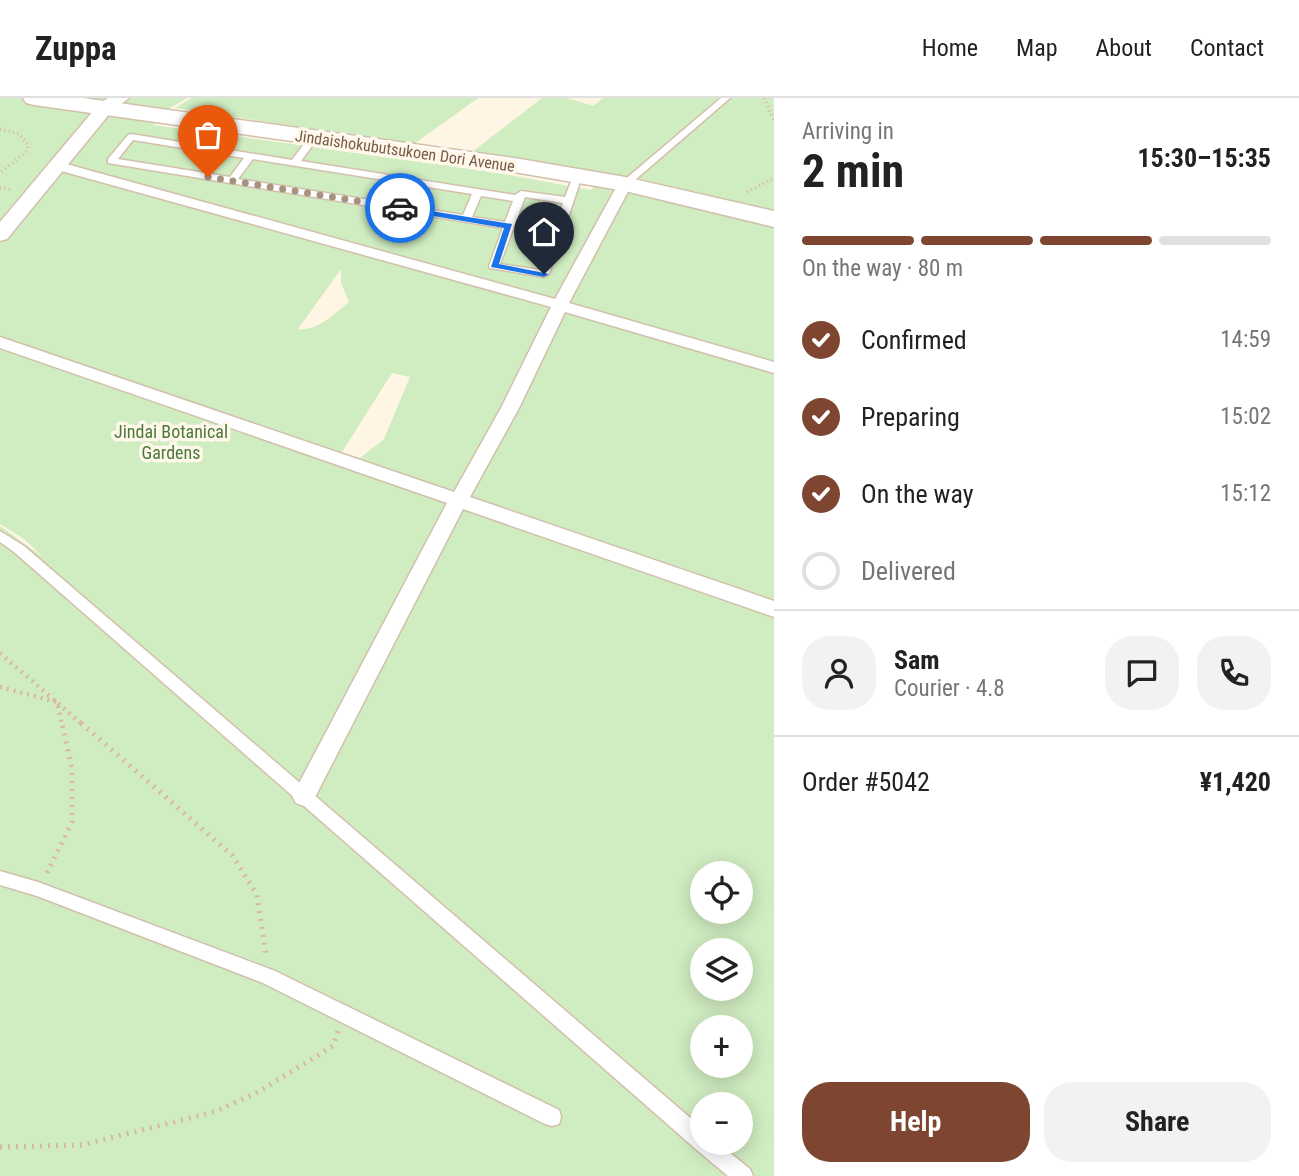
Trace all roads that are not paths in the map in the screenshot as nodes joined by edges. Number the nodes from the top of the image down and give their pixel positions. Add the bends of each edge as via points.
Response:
1 (34, 98) edge
2 (726, 98) edge
3 (110, 101) edge
4 (313, 138) junction
5 (251, 155) junction
6 (59, 166) junction
7 (287, 173) junction
8 (577, 176) junction
9 (232, 181) junction
10 (625, 184) junction
11 (478, 192) junction
12 (519, 199) junction
13 (569, 201) junction
14 (466, 219) junction
15 (774, 219) edge
16 (509, 226) junction
17 (0, 235) edge
18 (560, 305) junction
19 (0, 342) edge
20 (774, 368) edge
21 (458, 501) junction
22 (0, 536) edge
23 (774, 609) edge
24 (304, 796) junction
25 (0, 878) edge
26 (552, 1117) dead end
27 (690, 1131) edge
28 (718, 1155) edge
29 (743, 1176) edge

1 - 3 street, Jindaishokubutsukoen Dori Avenue
2 - 10 lane
3 - 4 street, Jindaishokubutsukoen Dori Avenue
3 - 6 street
4 - 7 lane
4 - 8 street, Jindaishokubutsukoen Dori Avenue
5 - 7 lane
5 - 9 lane
5 - 9 lane via 131,137 111,161
6 - 17 street
6 - 18 street
7 - 9 lane
7 - 11 lane
7 - 14 lane
8 - 10 street, Jindaishokubutsukoen Dori Avenue
8 - 13 lane
10 - 15 street, Jindaishokubutsukoen Dori Avenue
10 - 18 street
11 - 12 lane
11 - 14 lane
12 - 13 lane via 521,194
12 - 16 lane
13 - 16 lane via 544,274 494,266
14 - 16 lane
18 - 20 street
18 - 21 street
19 - 21 street
21 - 23 street
21 - 24 street
22 - 24 lane
24 - 27 lane
25 - 26 lane via 269,977
28 - 29 lane

